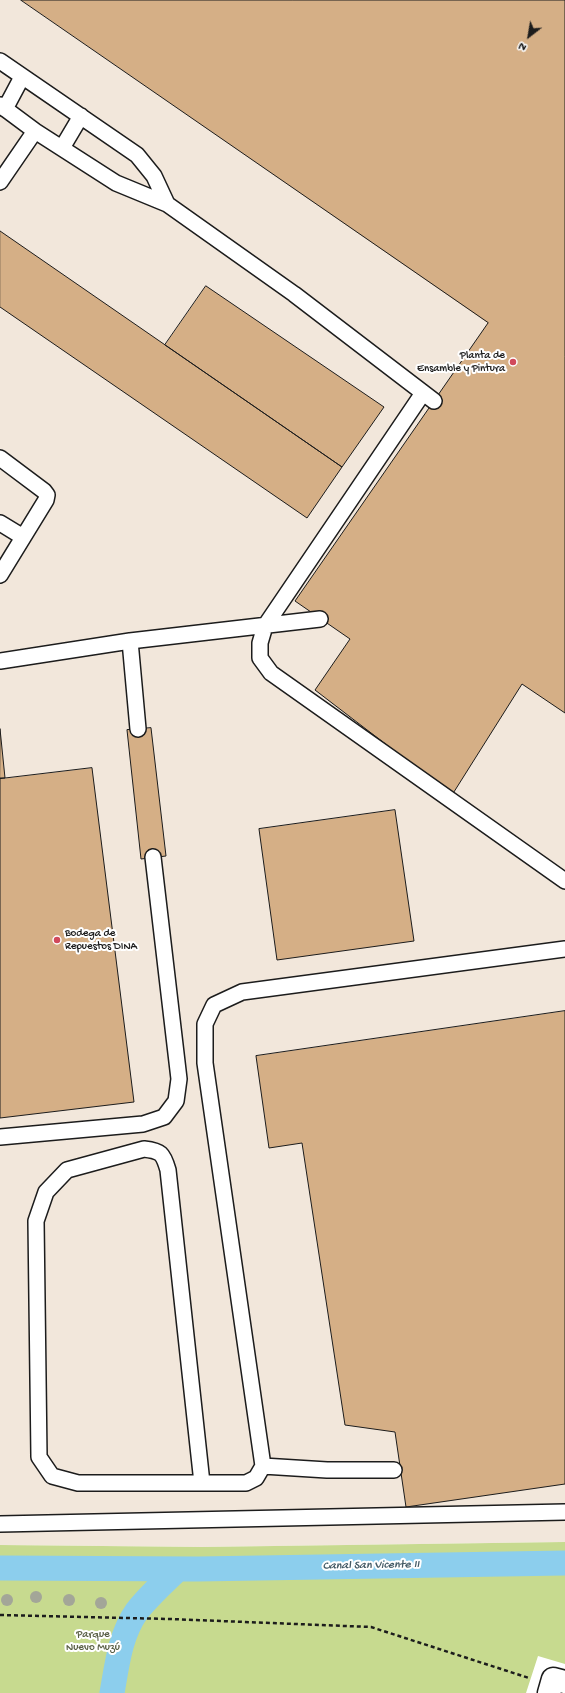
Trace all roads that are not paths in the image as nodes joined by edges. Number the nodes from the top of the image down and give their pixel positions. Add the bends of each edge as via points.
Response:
1 (0, 61) edge
2 (22, 76) junction
3 (3, 107) edge
4 (81, 116) junction
5 (35, 131) junction
6 (62, 148) junction
7 (0, 182) edge
8 (167, 204) junction
9 (0, 458) edge
10 (0, 523) edge
11 (23, 538) junction
12 (0, 575) edge
13 (320, 619) dead end
14 (266, 626) junction
15 (130, 641) junction
16 (0, 661) edge
17 (138, 729) dead end
18 (153, 857) dead end
19 (565, 881) edge
20 (565, 949) edge
21 (0, 1137) edge
22 (263, 1466) junction
23 (394, 1470) dead end
24 (202, 1483) junction
25 (565, 1512) edge
26 (0, 1524) edge

1 - 2 lane
2 - 3 lane
2 - 4 lane
3 - 5 lane
4 - 6 lane
4 - 8 lane via 137,155 154,176
5 - 6 lane
5 - 7 lane
6 - 8 lane via 116,183
8 - 14 lane via 294,294 429,397
9 - 11 lane via 47,495
10 - 11 lane
11 - 12 lane
13 - 14 lane
14 - 15 lane
14 - 19 lane via 260,644 260,658 272,673
15 - 16 lane
15 - 17 lane
18 - 21 lane via 179,1079 176,1101 164,1118 143,1124
20 - 22 lane via 242,992 214,1005 205,1024 205,1063
22 - 23 lane via 327,1470
22 - 24 lane via 256,1478 246,1483
24 - 24 lane via 168,1170 164,1157 156,1150 144,1149 67,1170 46,1192 36,1221 39,1457 52,1476 78,1483
25 - 26 lane

